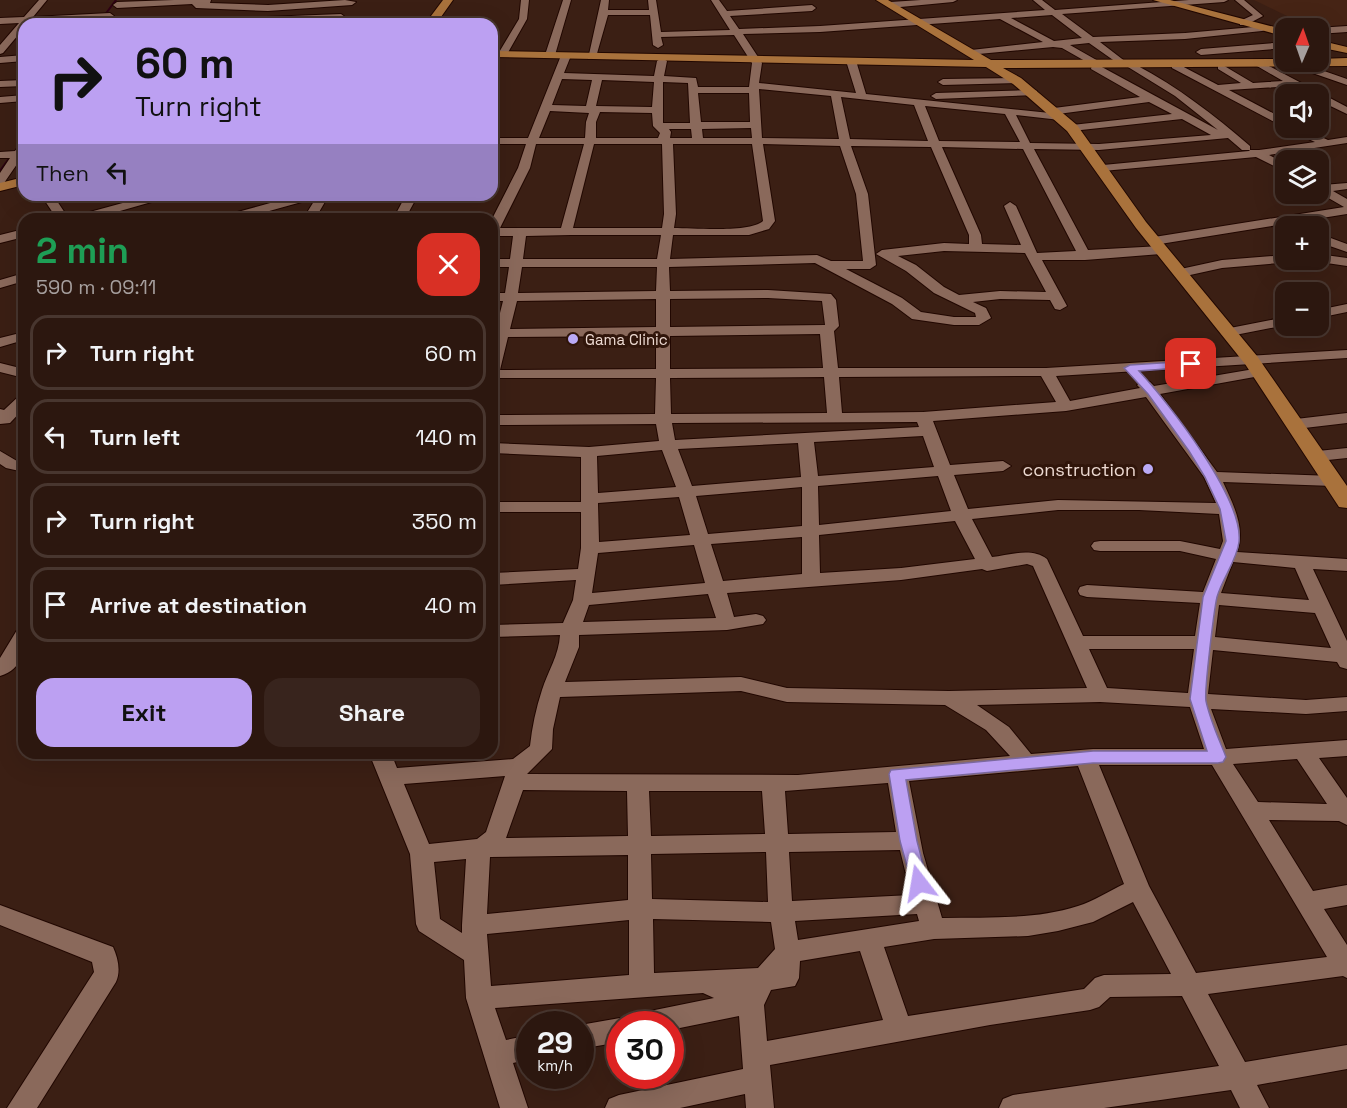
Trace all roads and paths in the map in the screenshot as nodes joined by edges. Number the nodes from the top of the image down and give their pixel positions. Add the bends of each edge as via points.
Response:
1 (43, 0) edge
2 (246, 0) edge
3 (438, 0) edge
4 (448, 0) edge
5 (525, 0) edge
6 (567, 0) edge
7 (605, 0) edge
8 (652, 0) edge
9 (715, 0) edge
10 (801, 0) edge
11 (953, 0) edge
12 (1037, 0) edge
13 (1224, 0) edge
14 (1239, 0) edge
15 (353, 1) edge
16 (197, 2) edge
17 (886, 2) edge
18 (1163, 2) edge
19 (119, 3) edge
20 (652, 12) junction
21 (819, 12) junction
22 (1055, 12) junction
23 (604, 13) junction
24 (726, 14) junction
25 (1001, 15) junction
26 (29, 18) edge
27 (105, 18) edge
28 (189, 18) edge
29 (340, 18) edge
30 (425, 18) edge
31 (434, 18) edge
32 (18, 20) edge
33 (0, 21) edge
34 (920, 21) junction
35 (1243, 23) junction
36 (843, 27) junction
37 (1262, 28) junction
38 (1347, 29) edge
39 (18, 30) edge
40 (1329, 30) edge
41 (1275, 31) edge
42 (738, 32) junction
43 (656, 35) junction
44 (1088, 40) junction
45 (1053, 44) junction
46 (1275, 46) edge
47 (0, 51) edge
48 (498, 51) edge
49 (1201, 52) dead end
50 (971, 53) junction
51 (498, 54) edge
52 (498, 54) edge
53 (550, 56) junction
54 (591, 57) junction
55 (18, 58) edge
56 (565, 58) junction
57 (0, 60) edge
58 (660, 60) junction
59 (757, 62) junction
60 (852, 64) junction
61 (1347, 64) edge
62 (1095, 65) junction
63 (1128, 65) junction
64 (1329, 65) edge
65 (1175, 66) junction
66 (1262, 66) junction
67 (1275, 66) edge
68 (1221, 67) junction
69 (1004, 70) junction
70 (1317, 72) joint
71 (1277, 74) junction
72 (559, 76) junction
73 (598, 77) junction
74 (658, 78) junction
75 (943, 82) dead end
76 (1347, 82) edge
77 (18, 83) edge
78 (1296, 83) joint
79 (0, 84) edge
80 (1252, 86) junction
81 (1214, 88) junction
82 (692, 90) junction
83 (1033, 93) junction
84 (1266, 93) dead end
85 (1342, 94) dead end
86 (749, 95) junction
87 (836, 95) junction
88 (1329, 95) edge
89 (860, 97) junction
90 (18, 98) edge
91 (1150, 99) junction
92 (0, 100) edge
93 (693, 102) junction
94 (705, 102) dead end
95 (1329, 102) edge
96 (919, 104) junction
97 (545, 108) junction
98 (1251, 108) junction
99 (590, 110) junction
100 (657, 110) junction
101 (1202, 110) junction
102 (1347, 111) edge
103 (1010, 114) junction
104 (1057, 114) junction
105 (1183, 116) junction
106 (1275, 119) edge
107 (695, 125) junction
108 (757, 125) junction
109 (658, 126) junction
110 (1072, 128) junction
111 (1223, 137) junction
112 (1315, 138) edge
113 (1346, 140) edge
114 (498, 141) edge
115 (532, 141) junction
116 (589, 141) junction
117 (667, 141) junction
118 (698, 141) junction
119 (757, 141) junction
120 (845, 142) junction
121 (1326, 143) junction
122 (934, 144) junction
123 (1028, 145) junction
124 (1086, 146) junction
125 (18, 151) edge
126 (1251, 151) junction
127 (0, 155) edge
128 (1275, 164) edge
129 (1102, 168) junction
130 (18, 176) edge
131 (0, 184) edge
132 (1347, 186) edge
133 (1329, 187) edge
134 (1329, 193) edge
135 (144, 201) edge
136 (276, 201) edge
137 (1347, 204) edge
138 (1010, 206) dead end
139 (1347, 210) edge
140 (101, 213) edge
141 (243, 213) edge
142 (498, 218) edge
143 (498, 232) edge
144 (520, 233) junction
145 (566, 233) junction
146 (665, 233) junction
147 (18, 234) edge
148 (0, 239) edge
149 (1329, 242) edge
150 (750, 246) junction
151 (1157, 246) junction
152 (976, 247) junction
153 (1347, 248) edge
154 (1031, 253) junction
155 (885, 254) junction
156 (870, 255) junction
157 (1084, 256) junction
158 (1275, 260) edge
159 (1329, 260) edge
160 (1347, 262) edge
161 (498, 263) edge
162 (515, 263) junction
163 (663, 263) junction
164 (831, 265) junction
165 (1180, 273) junction
166 (18, 279) edge
167 (0, 284) edge
168 (663, 295) junction
169 (511, 296) junction
170 (498, 297) edge
171 (955, 298) junction
172 (1347, 308) edge
173 (1329, 312) edge
174 (1275, 323) edge
175 (498, 330) edge
176 (827, 330) junction
177 (662, 332) junction
178 (1230, 332) junction
179 (498, 333) edge
180 (18, 338) edge
181 (0, 343) edge
182 (1347, 354) edge
183 (1256, 366) junction
184 (0, 367) edge
185 (1130, 368) junction
186 (18, 372) edge
187 (663, 372) junction
188 (833, 372) junction
189 (1046, 372) junction
190 (498, 374) edge
191 (1152, 392) junction
192 (18, 404) edge
193 (1066, 406) junction
194 (835, 417) junction
195 (1347, 418) edge
196 (1, 419) edge
197 (663, 419) junction
198 (18, 420) edge
199 (498, 420) edge
200 (926, 424) junction
201 (1296, 424) junction
202 (806, 439) junction
203 (668, 446) junction
204 (498, 448) edge
205 (589, 452) junction
206 (1347, 453) edge
207 (0, 456) edge
208 (1318, 456) junction
209 (18, 466) edge
210 (1003, 466) dead end
211 (945, 472) junction
212 (1212, 477) junction
213 (1334, 481) junction
214 (810, 482) junction
215 (686, 492) junction
216 (1347, 502) edge
217 (589, 503) junction
218 (498, 507) edge
219 (1227, 509) junction
220 (962, 517) junction
221 (810, 531) junction
222 (700, 540) junction
223 (1100, 546) dead end
224 (590, 548) junction
225 (1228, 555) junction
226 (1302, 564) junction
227 (987, 565) junction
228 (1347, 565) edge
229 (586, 574) junction
230 (498, 579) edge
231 (811, 579) junction
232 (716, 588) junction
233 (1087, 591) dead end
234 (1210, 597) junction
235 (582, 600) junction
236 (1322, 607) junction
237 (756, 620) dead end
238 (727, 624) junction
239 (570, 629) junction
240 (498, 631) edge
241 (1076, 642) junction
242 (1205, 643) junction
243 (18, 650) edge
244 (1346, 658) edge
245 (0, 669) edge
246 (552, 690) junction
247 (1100, 695) junction
248 (949, 698) junction
249 (1197, 699) junction
250 (1347, 704) edge
251 (1347, 748) edge
252 (1303, 751) junction
253 (1218, 757) junction
254 (1085, 758) junction
255 (382, 759) edge
256 (1025, 763) junction
257 (516, 774) junction
258 (897, 774) junction
259 (389, 777) junction
260 (638, 782) junction
261 (773, 783) junction
262 (1251, 811) junction
263 (1346, 814) edge
264 (908, 841) junction
265 (778, 843) junction
266 (640, 845) junction
267 (483, 848) junction
268 (422, 854) junction
269 (1138, 888) junction
270 (1347, 895) edge
271 (1307, 902) junction
272 (641, 909) junction
273 (781, 912) junction
274 (0, 915) edge
275 (936, 919) junction
276 (474, 925) junction
277 (869, 940) junction
278 (788, 952) junction
279 (476, 955) junction
280 (1347, 965) edge
281 (642, 985) junction
282 (1188, 985) junction
283 (754, 988) junction
284 (479, 998) junction
285 (684, 1011) edge
286 (899, 1029) junction
287 (516, 1050) edge
288 (497, 1054) junction
289 (1347, 1057) edge
290 (756, 1067) junction
291 (1239, 1076) junction
292 (21, 1108) edge
293 (514, 1108) edge
294 (619, 1108) edge
295 (760, 1108) edge
296 (1013, 1108) edge
297 (1255, 1108) edge

1 - 26 street
2 - 16 street
3 - 30 main road
4 - 31 main road
5 - 48 street via 523,19
6 - 53 street
7 - 23 street
8 - 20 street
9 - 24 street
10 - 21 street
11 - 17 street
12 - 22 street
13 - 18 street
14 - 35 street via 1259,16
15 - 16 street via 268,8
15 - 29 street
16 - 19 street
16 - 28 street
17 - 34 main road
18 - 22 street
18 - 35 main road
19 - 27 street
20 - 23 street
20 - 43 street
21 - 24 street
21 - 36 street
22 - 25 street
22 - 44 street
23 - 54 street
24 - 42 street
25 - 34 street
25 - 45 street
32 - 33 street
34 - 36 street
34 - 50 main road
35 - 37 main road
36 - 42 street
37 - 41 main road
37 - 44 street
38 - 40 street
39 - 47 street
42 - 43 street
42 - 59 street
43 - 58 street
44 - 45 street
44 - 63 street
45 - 50 street
45 - 62 street via 1064,45
46 - 49 street
50 - 69 main road
51 - 53 main road
52 - 56 main road
53 - 54 main road
54 - 58 main road
55 - 57 street
56 - 58 main road
56 - 72 street
58 - 59 main road
58 - 74 street
59 - 60 main road
59 - 69 main road
59 - 86 street
60 - 69 main road
60 - 89 street
61 - 63 main road
61 - 64 main road
62 - 63 main road
62 - 69 main road
62 - 69 main road
62 - 91 street
63 - 65 main road
63 - 101 street
65 - 68 main road
65 - 81 street
66 - 67 main road
66 - 68 main road
66 - 71 street
68 - 80 street
69 - 75 street
69 - 83 main road
70 - 71 street
70 - 76 street
71 - 78 street
72 - 73 street
72 - 97 street
73 - 74 street
73 - 99 street
74 - 82 street via 693,80
74 - 100 street
77 - 79 street
78 - 80 street
80 - 81 street
80 - 84 street
81 - 98 street
82 - 86 street
82 - 93 street
83 - 89 street
83 - 104 main road
85 - 88 street
86 - 87 street
86 - 108 street
87 - 89 street
87 - 120 street
89 - 96 street
90 - 92 street
91 - 104 street
91 - 105 street
93 - 94 street
93 - 107 street
95 - 102 street
96 - 103 street
96 - 122 street
97 - 99 street
97 - 115 street
98 - 101 street
98 - 106 street
99 - 100 street
99 - 116 street via 595,111
100 - 109 street
101 - 126 street
103 - 104 street
103 - 123 street
104 - 110 main road
105 - 110 street
105 - 111 street
107 - 108 street
107 - 109 street
107 - 118 street
108 - 119 street
109 - 117 street via 666,132 663,137
110 - 124 main road
111 - 124 street
111 - 126 street
112 - 121 street
113 - 121 street
114 - 115 street
115 - 116 street
115 - 142 street via 524,168
116 - 117 street
116 - 145 street
117 - 118 street
117 - 146 street via 670,214
118 - 119 street
119 - 120 street
119 - 150 street via 769,220
120 - 122 street
120 - 156 street via 861,194
121 - 126 street
122 - 123 street
122 - 152 street via 968,217
123 - 124 street
123 - 157 street
124 - 129 main road
125 - 127 street
126 - 128 street
126 - 129 street
129 - 151 main road
130 - 131 main road
132 - 133 street
134 - 137 street
135 - 140 street
136 - 141 street
138 - 154 street
139 - 151 street
143 - 144 street
144 - 145 street
144 - 162 street
145 - 146 street
146 - 150 street
146 - 163 street
147 - 148 street
149 - 153 street
150 - 163 street
150 - 164 street
151 - 157 street
151 - 165 main road
152 - 154 street
152 - 155 street
154 - 157 street
154 - 171 street via 1057,301 1000,295
155 - 156 street
155 - 171 street
156 - 164 street via 870,265
158 - 165 street via 1222,264
159 - 160 street
161 - 162 street
162 - 163 street
162 - 169 street
163 - 168 street
164 - 171 street via 917,316 954,321 984,318 981,311
165 - 178 main road
166 - 167 street
168 - 169 street
168 - 176 street via 826,297 832,326
168 - 177 street
169 - 170 street
169 - 175 street
172 - 173 street
174 - 178 street
176 - 177 street
176 - 188 street
177 - 179 street
177 - 187 street
178 - 183 main road
180 - 181 street
182 - 183 street
183 - 185 street
183 - 191 street
183 - 201 main road
184 - 186 street
185 - 189 street
185 - 191 street
187 - 188 street
187 - 190 street
187 - 197 street
188 - 189 street
188 - 194 street
189 - 193 street
191 - 193 street
191 - 212 street
192 - 196 street
193 - 200 street
194 - 197 street
194 - 200 street
195 - 201 street
196 - 198 street
197 - 199 street
197 - 203 street
200 - 202 street
200 - 211 street
201 - 208 main road
202 - 203 street
202 - 214 street
203 - 205 street
203 - 215 street
204 - 205 street
205 - 217 street
206 - 208 street
207 - 209 street
208 - 213 main road
210 - 211 street
211 - 214 street
211 - 220 street
212 - 213 street
212 - 219 street
213 - 216 main road
214 - 215 street
214 - 221 street
215 - 217 street
215 - 222 street
217 - 218 street
217 - 224 street
219 - 220 street via 1058,505
219 - 225 street via 1232,541
220 - 221 street
220 - 227 street
221 - 222 street
221 - 231 street
222 - 224 street
222 - 232 street
223 - 225 street via 1180,546
224 - 229 street
225 - 226 street
225 - 234 street
226 - 228 street
226 - 236 street
227 - 231 street
227 - 241 street via 1027,558 1041,563
229 - 230 street
229 - 235 street
231 - 232 street
232 - 235 street
232 - 238 street
233 - 234 street
234 - 236 street
234 - 242 street
235 - 239 street
236 - 244 street
237 - 238 street
238 - 239 street
239 - 240 street
239 - 246 street via 569,647
241 - 242 street
241 - 247 street
242 - 244 street
242 - 249 street
243 - 245 street
246 - 248 street via 741,684 787,695
246 - 257 street via 541,749
247 - 248 street
247 - 249 street
248 - 256 street via 992,722 1011,740
249 - 250 street via 1306,707
249 - 253 street
251 - 252 street
252 - 253 street
252 - 263 street
253 - 254 street
253 - 262 street
254 - 256 street
254 - 269 street
255 - 259 street
256 - 258 street
257 - 259 street
257 - 260 street
257 - 267 street via 495,838
258 - 261 street
258 - 264 street
259 - 268 street
260 - 261 street
260 - 266 street
261 - 265 street
262 - 263 street
262 - 271 street
264 - 265 street
264 - 275 street
265 - 266 street
265 - 273 street
266 - 267 street
266 - 272 street
267 - 268 street
267 - 276 street via 477,860
268 - 279 street via 428,924
269 - 275 street via 1084,915 1028,926
269 - 282 street
270 - 271 street
271 - 280 street
272 - 273 street
272 - 276 street
272 - 281 street
273 - 275 street
273 - 278 street
274 - 292 street via 104,955 107,974
275 - 277 street
276 - 279 street
277 - 278 street
277 - 286 street
278 - 283 street
279 - 284 street
280 - 282 street
281 - 283 street via 706,982
281 - 284 street
282 - 286 street via 1104,986 1090,999
282 - 291 street
283 - 285 street
283 - 290 street
284 - 288 street
286 - 290 street
287 - 288 street
288 - 293 street
289 - 291 street
290 - 294 street
290 - 295 street
291 - 296 street
291 - 297 street

